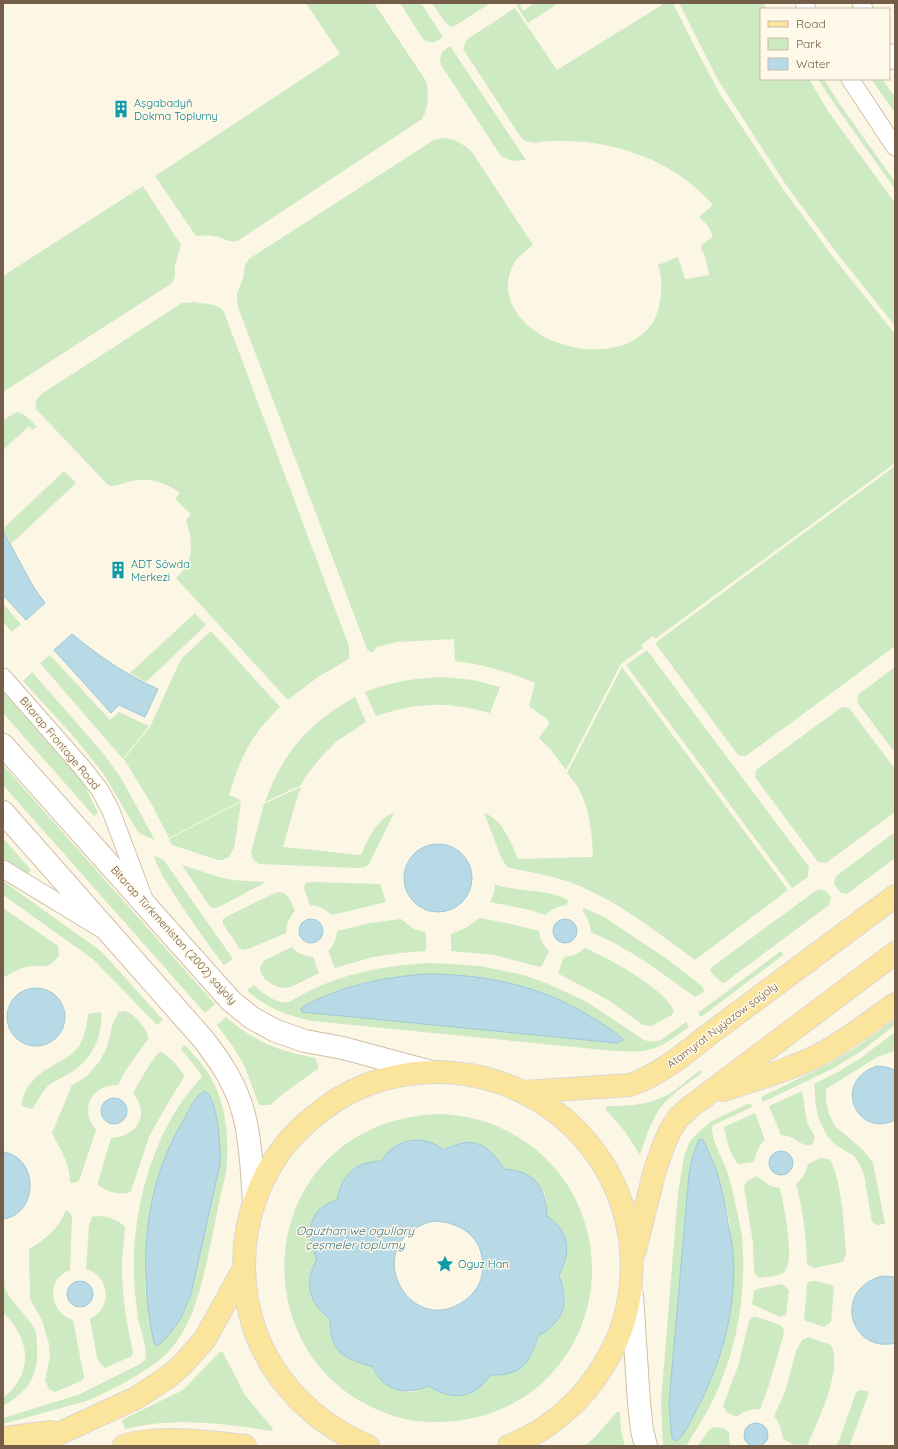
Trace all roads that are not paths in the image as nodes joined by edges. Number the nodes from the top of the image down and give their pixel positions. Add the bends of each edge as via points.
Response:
1 (851, 80) edge
2 (895, 147) edge
3 (3, 677) edge
4 (3, 745) edge
5 (3, 812) edge
6 (3, 869) edge
7 (895, 896) edge
8 (145, 903) junction
9 (115, 938) junction
10 (895, 953) edge
11 (895, 1004) edge
12 (433, 1072) junction
13 (524, 1092) junction
14 (707, 1095) junction
15 (254, 1201) junction
16 (632, 1261) junction
17 (243, 1270) junction
18 (631, 1285) junction
19 (65, 1430) junction
20 (3, 1438) edge
21 (32, 1446) edge
22 (124, 1446) edge
23 (245, 1446) edge
24 (368, 1446) edge
25 (509, 1446) edge
26 (646, 1446) edge

1 - 2 street
3 - 8 street, Bitarap Frontage Road via 100,790 111,811
4 - 8 main road, Bitarap Türkmenistan (2002) şaýoly
5 - 9 main road
6 - 9 street
7 - 13 main road, Atamyrat Nyýazow şaýoly via 681,1056 645,1079 630,1084
8 - 12 main road, Bitarap Türkmenistan (2002) şaýoly via 231,1001 252,1018 276,1031 305,1041 343,1048
9 - 15 main road via 203,1039 236,1089 248,1139
10 - 14 main road
11 - 14 main road via 822,1054 792,1067
12 - 13 main road via 480,1076
12 - 15 main road via 410,1074 372,1083 343,1096 323,1109 289,1140 275,1159
13 - 16 main road via 563,1118 595,1152 618,1193 630,1238
14 - 16 main road via 678,1118 670,1130 655,1170
15 - 17 main road via 244,1246
16 - 18 main road
17 - 19 main road via 205,1339 182,1365 136,1398
17 - 24 main road via 249,1308 258,1338 268,1360 281,1379 312,1413 331,1428
18 - 25 main road via 628,1308 612,1352 586,1391 552,1422
18 - 26 main road via 639,1403
19 - 20 main road
19 - 21 main road
22 - 23 main road via 166,1440

